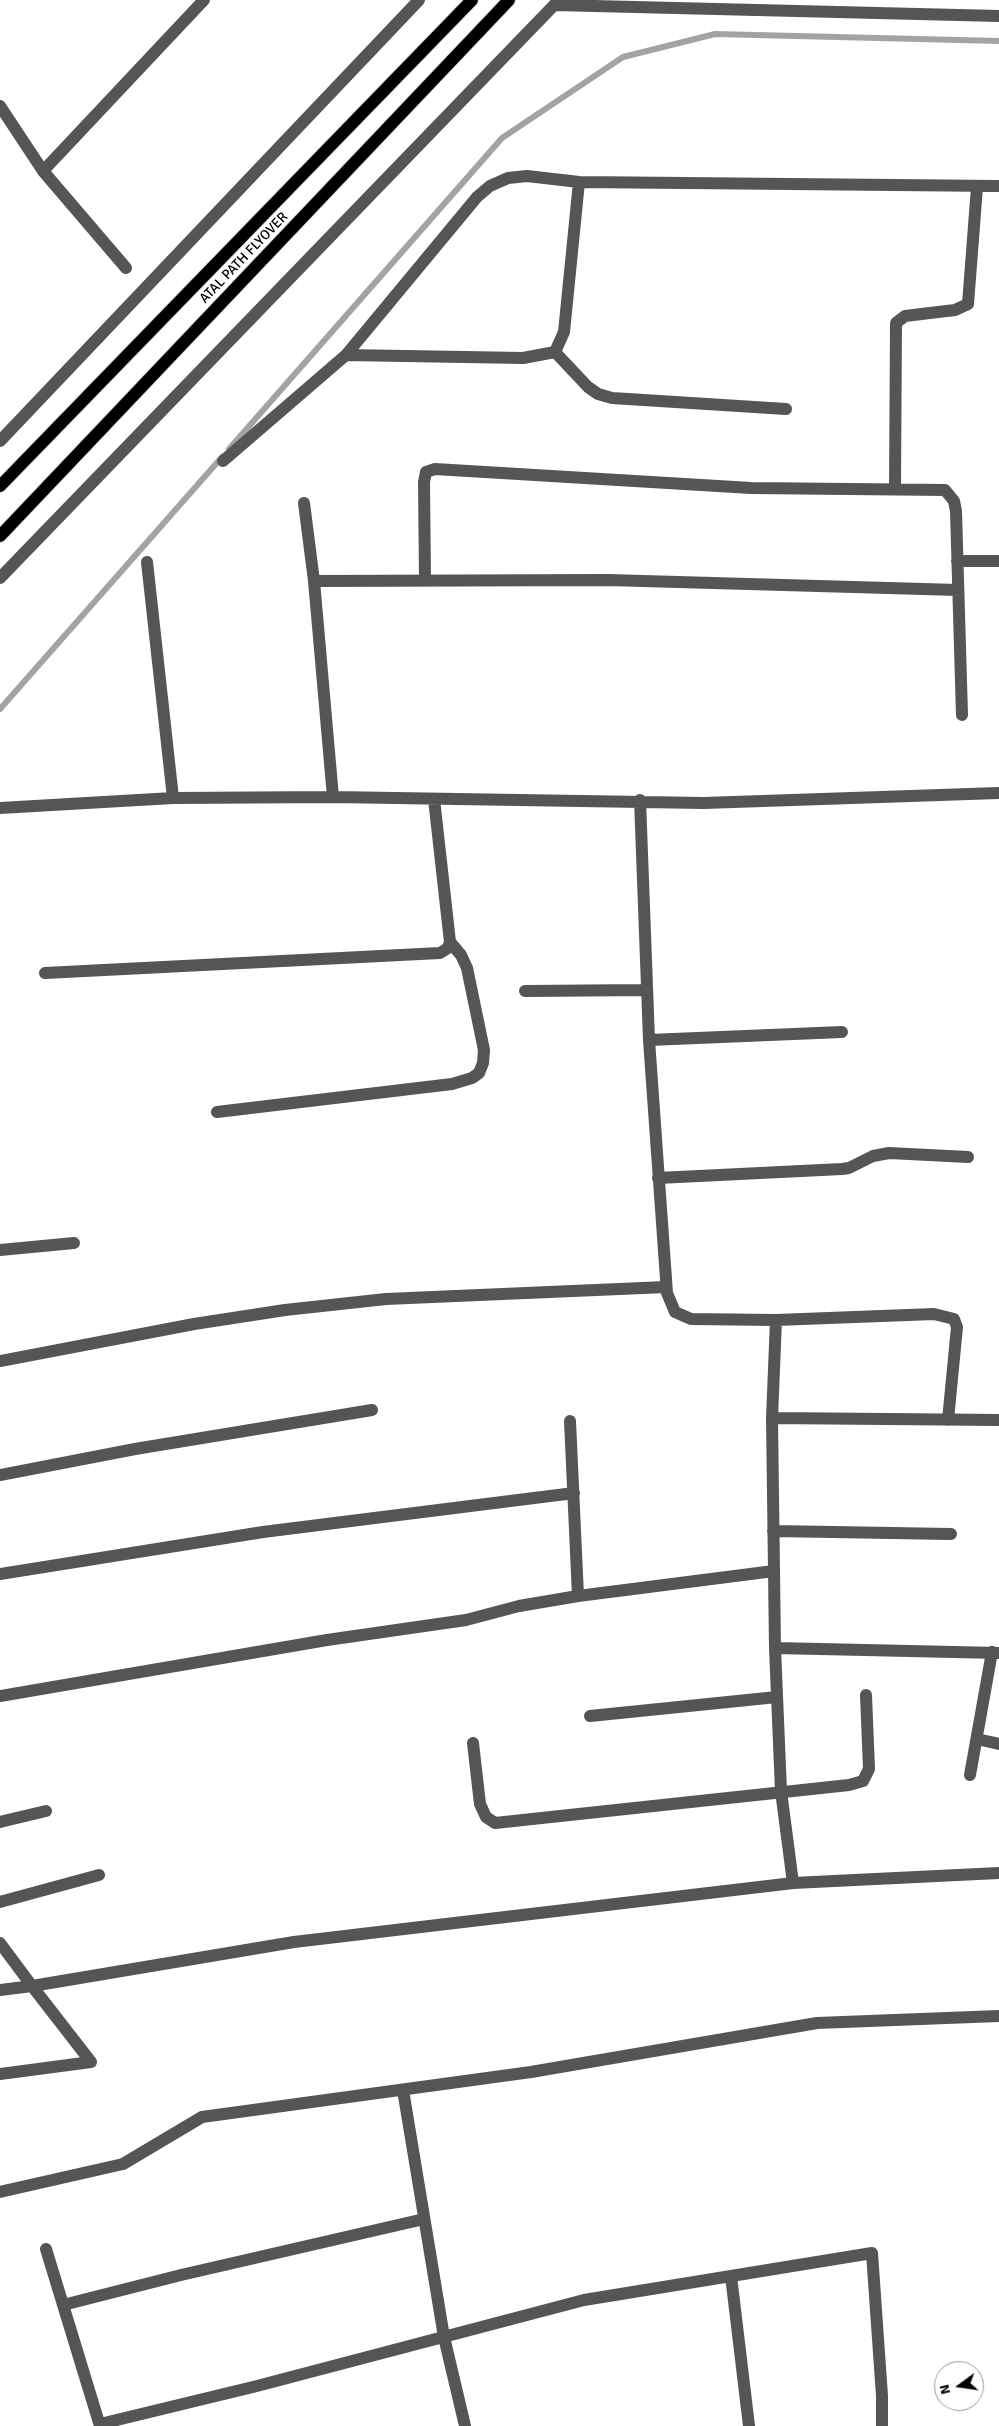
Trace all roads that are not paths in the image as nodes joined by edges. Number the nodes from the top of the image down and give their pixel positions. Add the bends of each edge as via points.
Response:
1 (204, 0) edge
2 (420, 0) edge
3 (472, 0) edge
4 (509, 0) edge
5 (556, 2) edge
6 (999, 16) edge
7 (0, 106) edge
8 (43, 171) junction
9 (579, 182) junction
10 (999, 186) edge
11 (977, 187) junction
12 (126, 268) dead end
13 (555, 352) junction
14 (346, 355) junction
15 (786, 409) dead end
16 (0, 441) edge
17 (223, 461) dead end
18 (0, 486) edge
19 (895, 490) junction
20 (304, 503) dead end
21 (0, 536) edge
22 (957, 561) junction
23 (999, 561) edge
24 (147, 562) dead end
25 (0, 578) edge
26 (425, 579) junction
27 (314, 581) junction
28 (958, 590) junction
29 (962, 715) dead end
30 (999, 793) edge
31 (333, 797) junction
32 (173, 798) junction
33 (434, 799) junction
34 (640, 800) junction
35 (0, 808) edge
36 (450, 942) junction
37 (46, 973) dead end
38 (647, 990) junction
39 (525, 991) dead end
40 (842, 1032) dead end
41 (649, 1040) junction
42 (217, 1112) dead end
43 (968, 1157) dead end
44 (658, 1178) junction
45 (74, 1243) dead end
46 (0, 1250) edge
47 (666, 1287) junction
48 (776, 1320) junction
49 (0, 1361) edge
50 (372, 1410) dead end
51 (772, 1418) junction
52 (948, 1420) junction
53 (999, 1420) edge
54 (570, 1421) dead end
55 (0, 1475) edge
56 (574, 1493) junction
57 (773, 1531) junction
58 (951, 1534) dead end
59 (774, 1571) junction
60 (0, 1574) edge
61 (578, 1596) junction
62 (775, 1648) junction
63 (995, 1652) edge
64 (866, 1695) dead end
65 (0, 1696) edge
66 (777, 1697) junction
67 (590, 1716) dead end
68 (978, 1740) junction
69 (473, 1743) dead end
70 (999, 1744) edge
71 (970, 1775) dead end
72 (781, 1791) junction
73 (46, 1810) dead end
74 (0, 1822) edge
75 (999, 1873) edge
76 (99, 1875) dead end
77 (793, 1883) junction
78 (0, 1902) edge
79 (0, 1944) edge
80 (32, 1986) junction
81 (0, 1990) edge
82 (999, 2016) edge
83 (0, 2074) edge
84 (403, 2090) junction
85 (0, 2192) edge
86 (424, 2219) junction
87 (46, 2249) dead end
88 (730, 2276) junction
89 (63, 2305) junction
90 (444, 2337) junction
91 (100, 2425) edge
92 (465, 2426) edge
93 (749, 2426) edge
94 (882, 2426) edge

1 - 8 street
2 - 16 street
3 - 18 main road, ATAL PATH FLYOVER
4 - 21 main road, ATAL PATH FLYOVER
5 - 6 street
5 - 25 street
7 - 8 street
8 - 12 street
9 - 11 street
9 - 13 street via 564,332
9 - 14 street via 516,176 490,186
10 - 11 street
11 - 19 street via 968,304 955,310 905,316 896,323
13 - 14 street via 523,358
13 - 15 street via 588,387 612,398
14 - 17 street
19 - 22 street via 936,488 951,494 956,511
19 - 26 street via 751,488 435,469 426,472 424,482
20 - 27 street
22 - 23 street
22 - 28 street
24 - 32 street
26 - 27 street
26 - 28 street via 608,580
27 - 31 street
28 - 29 street
30 - 34 street via 704,803
31 - 32 street
31 - 33 street
32 - 35 street
33 - 34 street
33 - 36 street
34 - 38 street
36 - 37 street via 445,951 433,954
36 - 42 street via 467,968 484,1050 479,1073 452,1084
38 - 39 street
38 - 41 street
40 - 41 street
41 - 44 street
43 - 44 street via 890,1153 872,1156 842,1169
44 - 47 street
45 - 46 street
47 - 48 street via 675,1312 691,1320
47 - 49 street via 386,1299 285,1310
48 - 51 street
48 - 52 street via 934,1314 954,1318 957,1328
50 - 55 street
51 - 52 street
51 - 57 street
52 - 53 street
54 - 56 street
56 - 60 street via 263,1532
56 - 61 street
57 - 58 street
57 - 59 street
59 - 61 street
59 - 62 street
61 - 65 street via 519,1606 466,1620
62 - 63 street
62 - 66 street
63 - 68 street
64 - 72 street via 867,1777 849,1784
66 - 67 street
66 - 72 street
68 - 70 street
68 - 71 street
69 - 72 street via 480,1804 486,1817 495,1823
72 - 77 street
73 - 74 street
75 - 77 street
76 - 78 street
77 - 80 street via 294,1942
79 - 80 street
80 - 81 street
80 - 83 street via 92,2062
82 - 84 street via 817,2023 531,2072
84 - 85 street via 202,2117 123,2164
84 - 86 street
86 - 89 street
86 - 90 street
87 - 89 street
88 - 90 street via 584,2300
88 - 93 street
88 - 94 street via 872,2254
89 - 91 street
90 - 91 street
90 - 92 street

